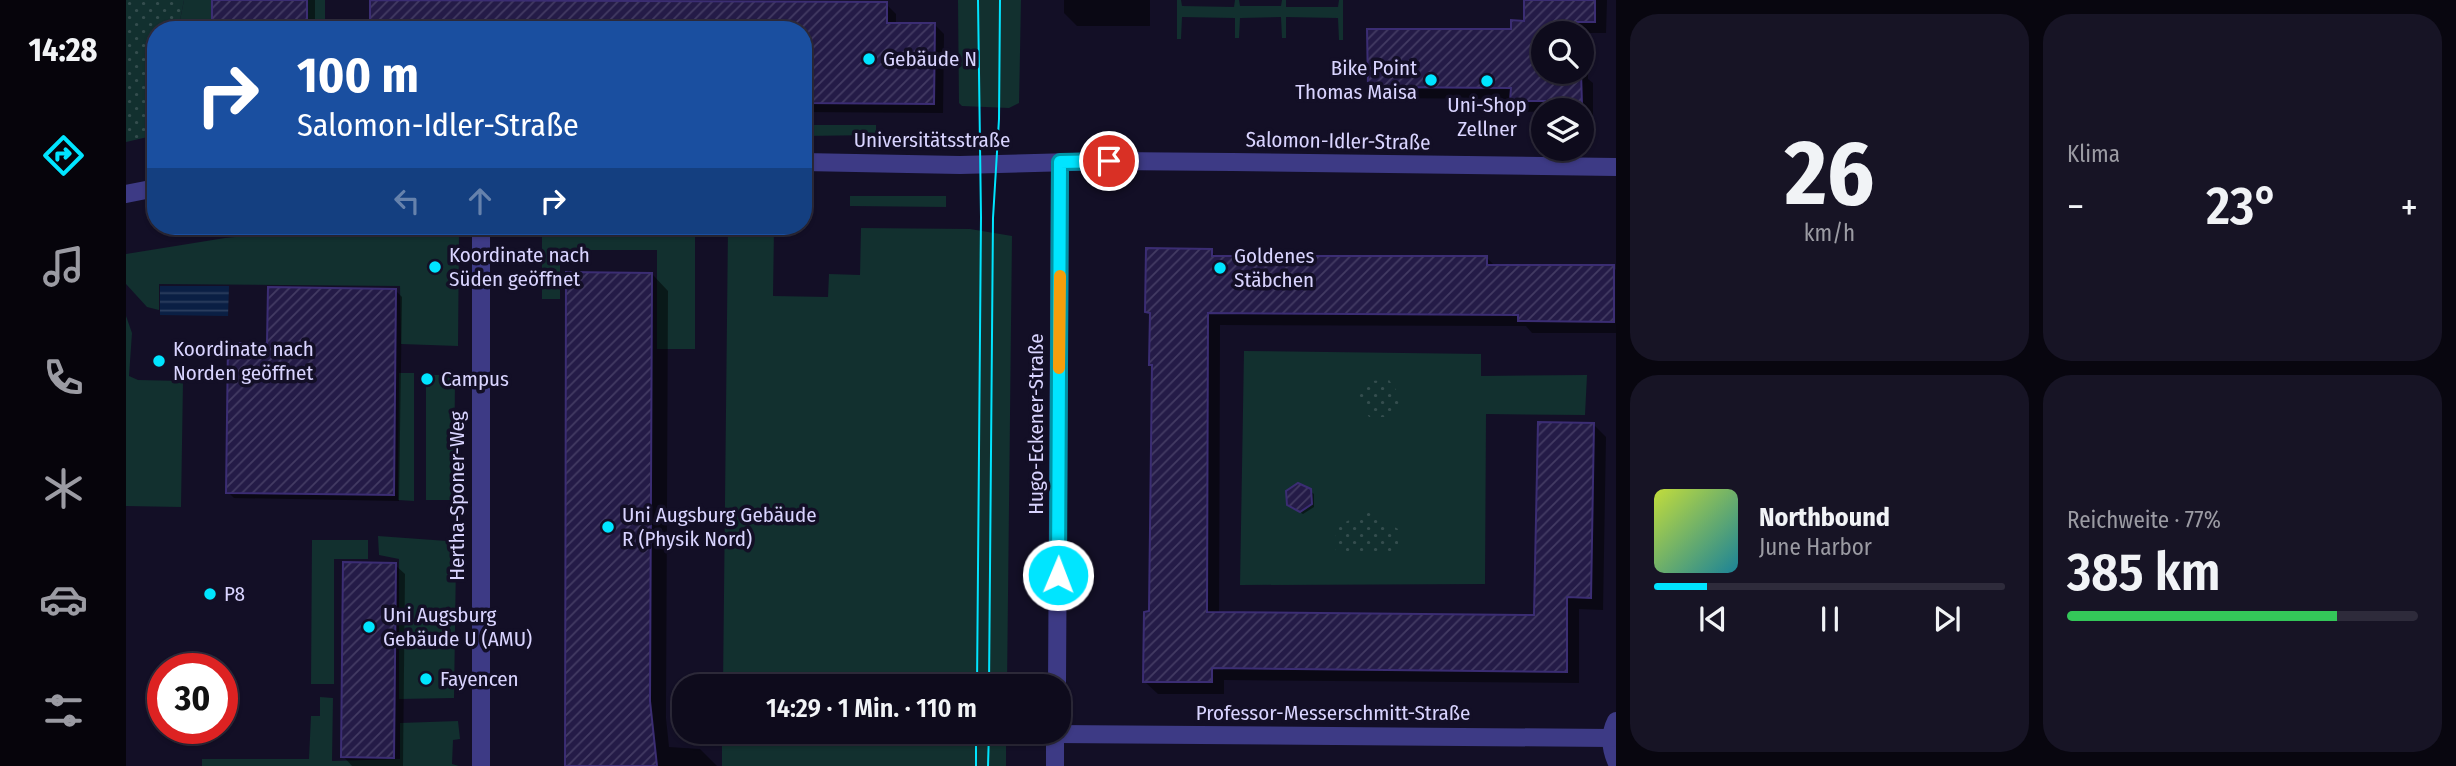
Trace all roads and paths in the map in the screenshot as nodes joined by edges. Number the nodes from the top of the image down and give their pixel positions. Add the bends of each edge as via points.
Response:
1 (812, 162) edge
2 (1060, 162) junction
3 (1616, 167) edge
4 (147, 190) edge
5 (126, 194) edge
6 (481, 235) edge
7 (1057, 674) edge
8 (1614, 730) edge
9 (1071, 733) edge
10 (1055, 744) edge
11 (1616, 761) edge
12 (481, 766) edge
13 (1055, 766) edge

1 - 2 street, Universitätsstraße
2 - 3 street, Salomon-Idler-Straße
2 - 7 street, Hugo-Eckener-Straße
4 - 5 street
6 - 12 street, Hertha-Sponer-Weg
8 - 9 street, Professor-Messerschmitt-Straße
8 - 11 street, Professor-Messerschmitt-Straße via 1611,749
10 - 13 street

